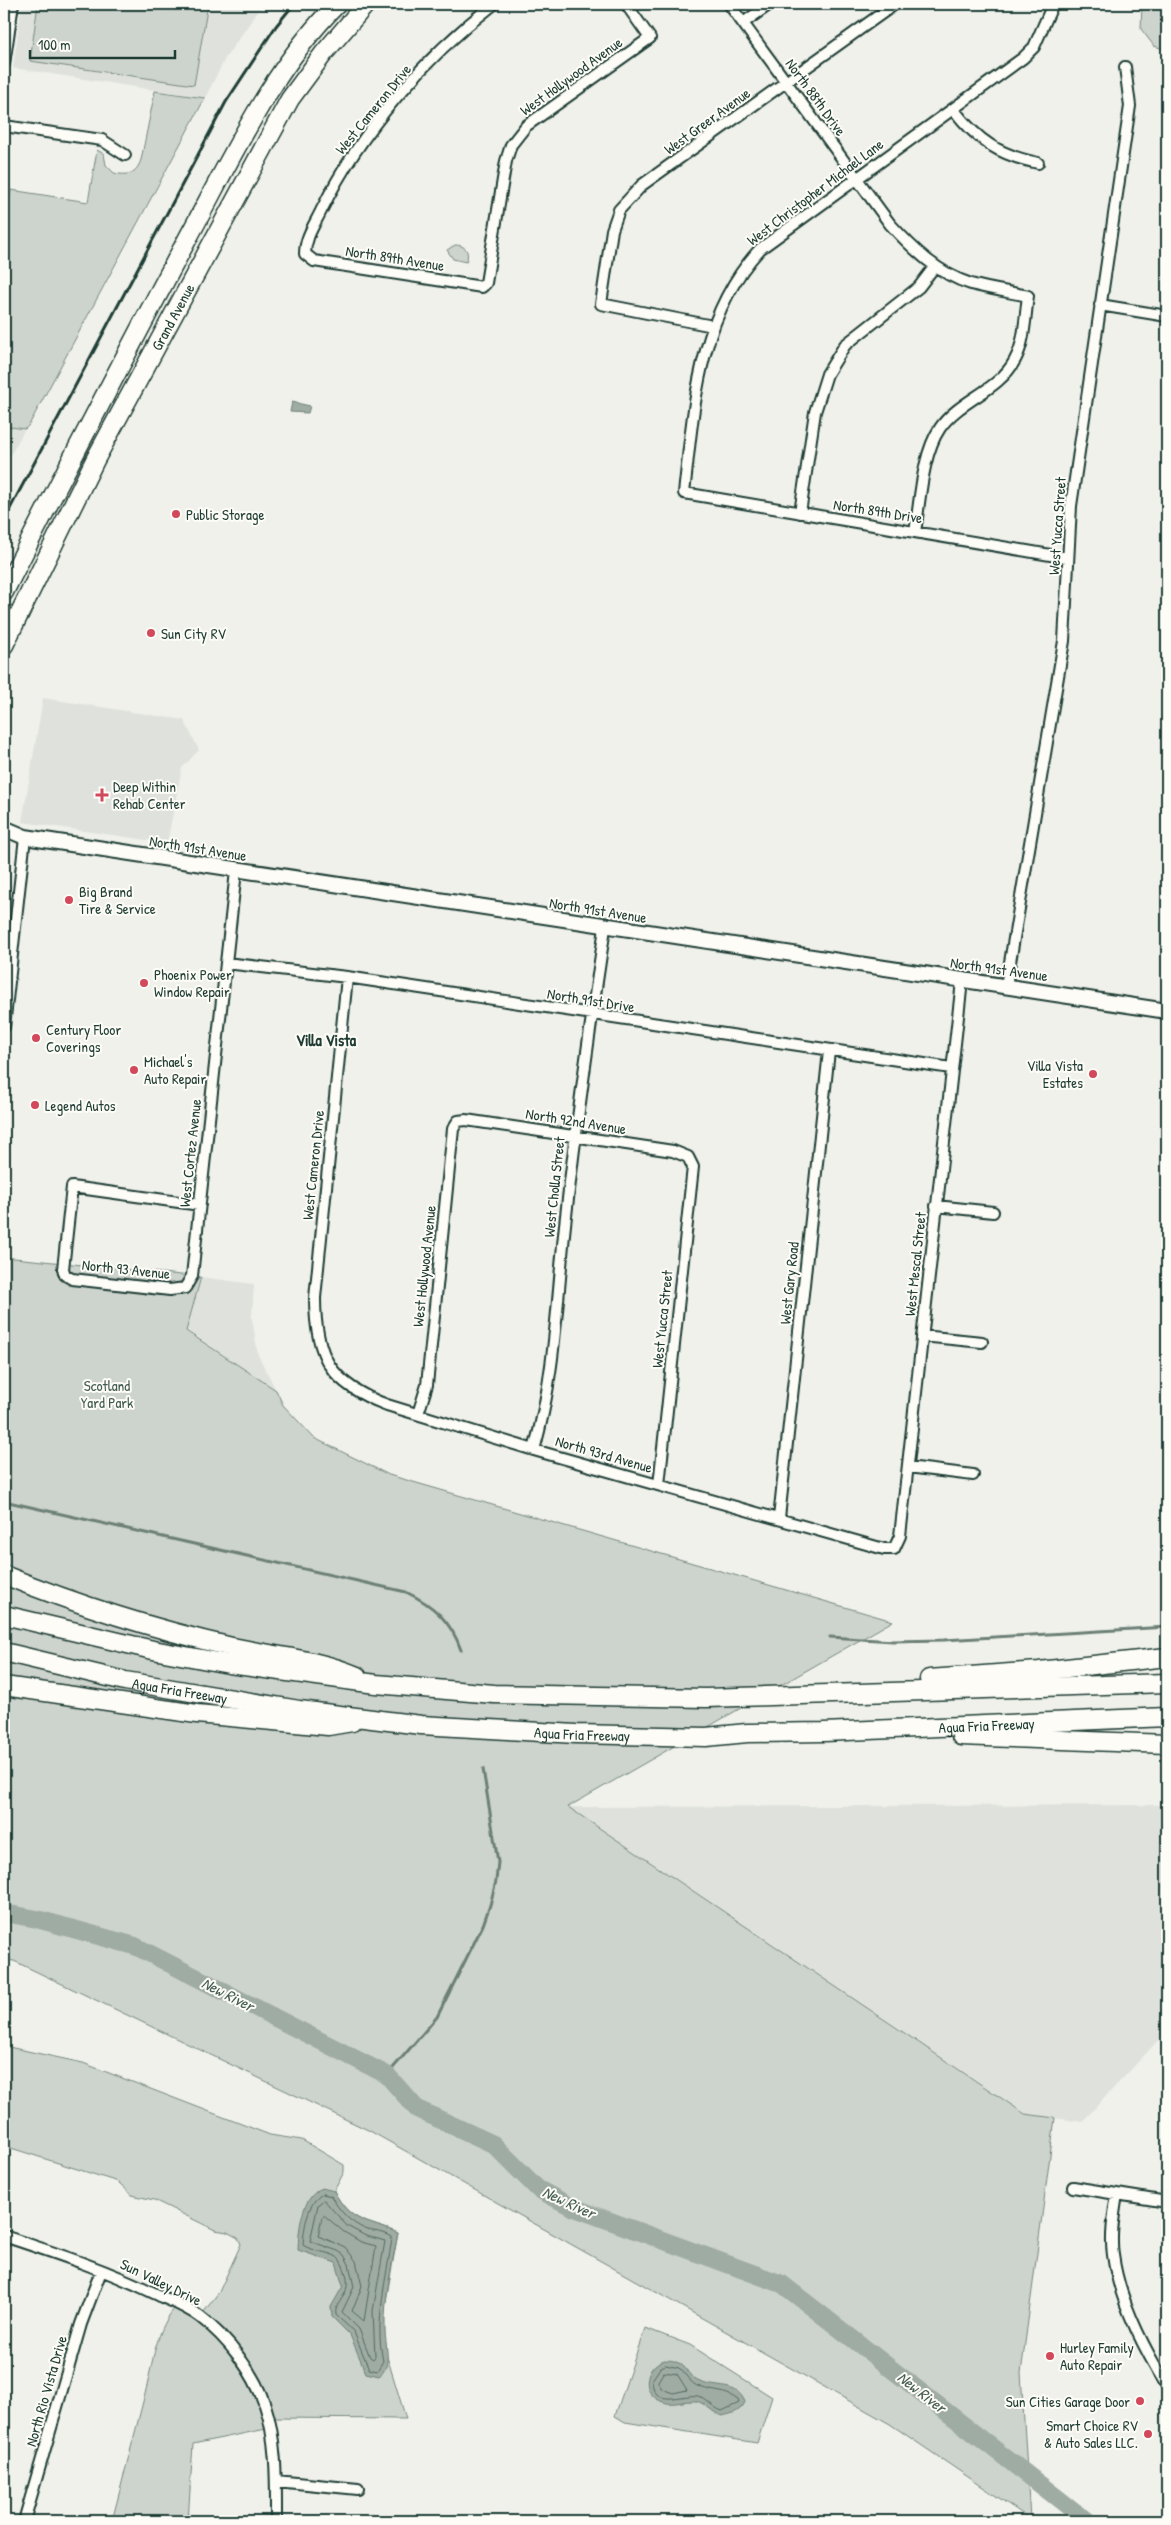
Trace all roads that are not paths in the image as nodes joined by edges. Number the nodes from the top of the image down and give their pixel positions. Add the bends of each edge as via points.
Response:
1 (13, 4) edge
2 (337, 4) edge
3 (366, 4) edge
4 (494, 4) edge
5 (626, 4) edge
6 (730, 4) edge
7 (770, 4) edge
8 (895, 4) edge
9 (1053, 4) edge
10 (743, 22) junction
11 (5, 50) edge
12 (4, 64) edge
13 (1125, 67) dead end
14 (786, 82) junction
15 (954, 110) junction
16 (4, 126) edge
17 (125, 155) dead end
18 (1038, 163) dead end
19 (857, 178) junction
20 (305, 254) joint
21 (935, 266) junction
22 (482, 287) joint
23 (155, 299) junction
24 (1100, 305) junction
25 (176, 310) junction
26 (1167, 316) edge
27 (713, 326) junction
28 (72, 459) junction
29 (91, 468) junction
30 (684, 493) joint
31 (800, 513) junction
32 (915, 532) junction
33 (1068, 558) junction
34 (4, 592) edge
35 (4, 645) edge
36 (4, 828) edge
37 (25, 837) junction
38 (4, 840) edge
39 (236, 871) junction
40 (605, 928) junction
41 (226, 963) junction
42 (347, 977) junction
43 (962, 980) junction
44 (1006, 986) junction
45 (1167, 1011) edge
46 (593, 1016) junction
47 (4, 1027) edge
48 (829, 1051) junction
49 (951, 1068) junction
50 (458, 1121) joint
51 (575, 1137) junction
52 (688, 1157) joint
53 (200, 1205) junction
54 (936, 1206) junction
55 (993, 1212) dead end
56 (185, 1288) joint
57 (922, 1336) junction
58 (982, 1342) dead end
59 (323, 1355) joint
60 (418, 1414) junction
61 (534, 1450) junction
62 (908, 1467) junction
63 (973, 1475) dead end
64 (659, 1485) junction
65 (779, 1518) junction
66 (894, 1549) joint
67 (4, 1575) edge
68 (4, 1616) edge
69 (4, 1652) edge
70 (1167, 1657) edge
71 (1167, 1683) edge
72 (376, 1684) junction
73 (4, 1686) edge
74 (706, 1698) junction
75 (1167, 1717) edge
76 (373, 1718) junction
77 (706, 1737) junction
78 (1167, 1744) edge
79 (1073, 2187) dead end
80 (1117, 2194) junction
81 (1167, 2202) edge
82 (4, 2236) edge
83 (101, 2271) junction
84 (1167, 2386) edge
85 (276, 2481) junction
86 (358, 2488) dead end
87 (24, 2521) edge
88 (276, 2521) edge

1 - 11 street
2 - 23 highway, Grand Avenue via 306,39 265,98
3 - 25 highway, Grand Avenue via 290,99
4 - 20 street, West Cameron Drive via 436,56 374,127 330,193 305,243
5 - 22 street, West Hollywood Avenue via 650,38 517,134 506,161 486,284
6 - 10 street, North 88th Drive
7 - 10 street
8 - 14 street, West Greer Avenue
9 - 15 street, West Christopher Michael Lane via 1034,47
10 - 14 street, North 88th Drive
11 - 12 street
13 - 24 street, West Yucca Street via 1130,106
14 - 19 street, North 88th Drive
14 - 27 street, West Greer Avenue via 642,185 619,210 612,230 601,304
15 - 18 street via 972,132 994,149
15 - 19 street, West Christopher Michael Lane
16 - 17 street via 102,140
19 - 21 street, North 88th Drive via 890,224 912,248
19 - 27 street, West Christopher Michael Lane via 760,249 741,270 723,300
20 - 22 street, North 89th Avenue via 314,261
21 - 31 street via 919,287 845,345 827,374 815,412
21 - 32 street, North 88th Drive via 969,283 1028,296 1019,350 1012,366 948,418 938,430 930,450
23 - 25 highway
23 - 28 highway, Grand Avenue
24 - 26 street
24 - 33 street, West Yucca Street via 1070,506
25 - 29 highway, Grand Avenue
27 - 30 street, West Christopher Michael Lane via 703,359
28 - 29 highway
28 - 34 highway, Grand Avenue
29 - 35 highway, Grand Avenue
30 - 31 street, North 89th Drive
31 - 32 street, North 89th Drive
32 - 33 street, North 89th Drive
33 - 44 street, West Yucca Street via 1064,641
36 - 37 main road, North 91st Avenue
37 - 38 main road, North 91st Avenue
37 - 39 main road, North 91st Avenue
37 - 47 street
39 - 40 main road, North 91st Avenue
39 - 41 street, West Cortez Avenue
40 - 43 main road, North 91st Avenue
40 - 46 street, West Cholla Street
41 - 42 street, North 91st Drive
41 - 53 street, West Cortez Avenue
42 - 46 street, North 91st Drive
42 - 59 street, West Cameron Drive via 316,1298 315,1328
43 - 44 main road, North 91st Avenue
43 - 49 street, West Mescal Street
44 - 45 main road, North 91st Avenue
46 - 48 street, North 91st Drive
46 - 51 street, West Cholla Street
48 - 49 street, North 91st Drive
48 - 65 street, West Gary Road
49 - 54 street, West Mescal Street
50 - 51 street, North 92nd Avenue
50 - 60 street, West Hollywood Avenue via 453,1129 427,1385
51 - 52 street, North 92nd Avenue via 673,1151
51 - 61 street, West Cholla Street via 549,1378
52 - 64 street, West Yucca Street via 693,1167
53 - 56 street, West Cortez Avenue via 192,1276
53 - 56 street, North 93 Avenue via 72,1187 65,1274 72,1279 170,1290
54 - 55 street
54 - 57 street, West Mescal Street
57 - 58 street
57 - 62 street, West Mescal Street
59 - 60 street, North 93rd Avenue via 338,1377 368,1398
60 - 61 street, North 93rd Avenue
61 - 64 street, North 93rd Avenue
62 - 63 street
62 - 66 street, West Mescal Street via 900,1536
64 - 65 street, North 93rd Avenue
65 - 66 street, North 93rd Avenue via 884,1549
67 - 72 highway via 140,1623 241,1649 335,1666
68 - 72 highway via 229,1664
69 - 76 highway, Agua Fria Freeway via 125,1681 290,1709
70 - 74 highway via 1039,1672 747,1685
71 - 74 highway
72 - 74 highway via 547,1697
73 - 76 highway via 196,1714 328,1726
75 - 77 highway, Agua Fria Freeway via 824,1732 747,1732
76 - 77 highway, Agua Fria Freeway via 421,1725
77 - 78 highway via 747,1743 954,1736
79 - 80 street
80 - 81 street
80 - 84 street via 1113,2254 1123,2298
82 - 83 street, Sun Valley Drive
83 - 85 street, Sun Valley Drive via 141,2286 200,2317 235,2353 264,2404 271,2428
83 - 87 street, North Rio Vista Drive via 81,2324
85 - 86 street
85 - 88 street, Sun Valley Drive

